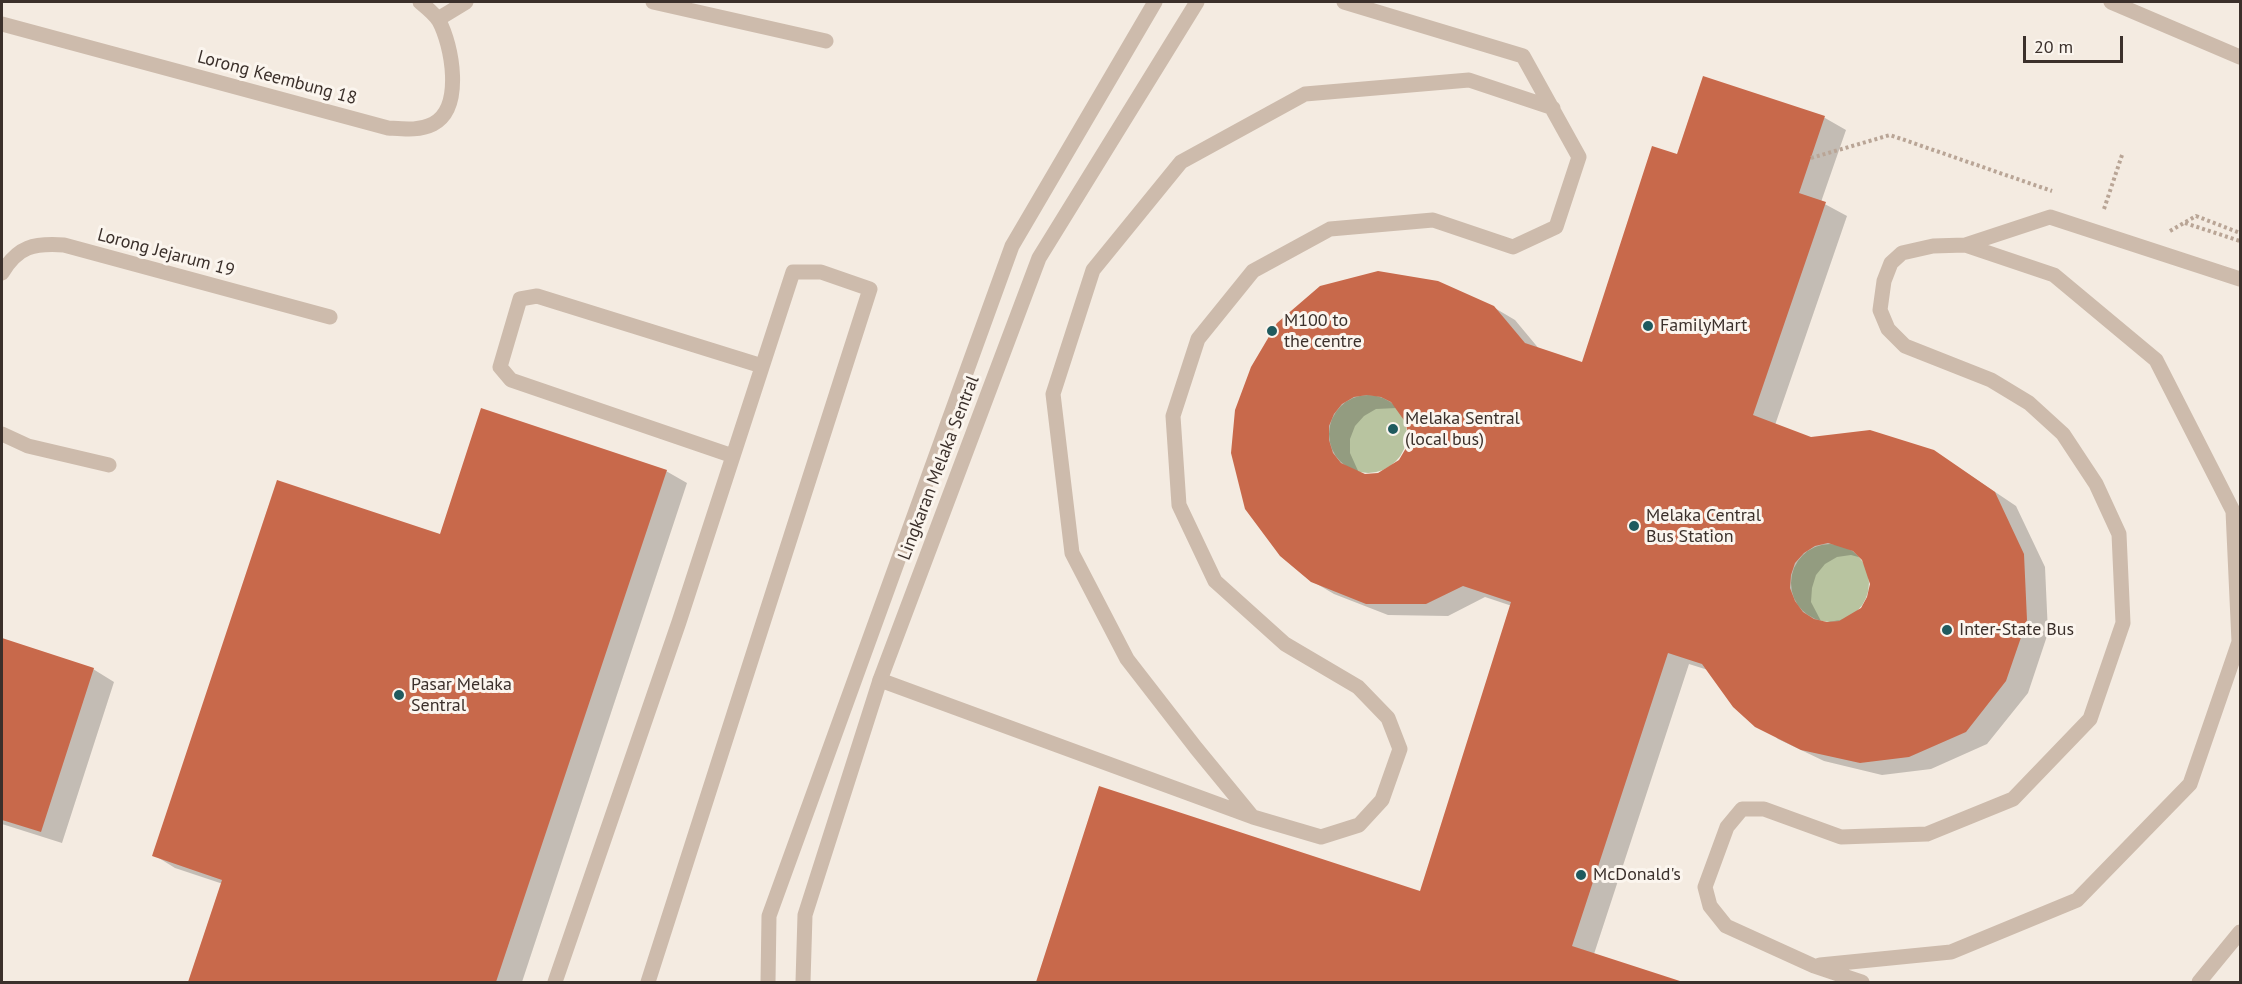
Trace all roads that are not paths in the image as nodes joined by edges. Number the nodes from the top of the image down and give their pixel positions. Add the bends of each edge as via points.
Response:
1 (420, 2) edge
2 (466, 2) edge
3 (653, 2) edge
4 (1155, 2) edge
5 (1197, 2) edge
6 (1344, 2) edge
7 (2111, 2) edge
8 (438, 19) junction
9 (2, 24) edge
10 (826, 41) dead end
11 (2241, 57) edge
12 (1553, 108) junction
13 (1965, 245) junction
14 (2, 273) edge
15 (2241, 279) edge
16 (330, 317) dead end
17 (762, 366) junction
18 (2, 434) edge
19 (733, 456) junction
20 (109, 465) dead end
21 (880, 680) junction
22 (1253, 817) junction
23 (2241, 932) edge
24 (1814, 966) junction
25 (555, 982) edge
26 (648, 982) edge
27 (768, 982) edge
28 (803, 982) edge
29 (1862, 982) edge
30 (2199, 982) edge

1 - 8 street
2 - 8 street
3 - 10 street
4 - 27 street, Lingkaran Melaka Sentral via 1012,246 769,916
5 - 21 street, Lingkaran Melaka Sentral via 1039,258
6 - 12 street via 1523,56
7 - 11 street
8 - 9 street, Lorong Keembung 18 via 451,49 453,78 448,104 436,123 415,130 388,128
12 - 22 street via 1469,80 1305,94 1181,162 1093,270 1053,394 1072,553 1127,659
12 - 22 street via 1579,157 1556,227 1513,247 1433,220 1330,229 1253,272 1198,339 1173,416 1179,506 1215,581 1285,644 1359,687 1388,718 1400,749 1382,800 1359,825 1321,837
13 - 15 street via 2050,217
13 - 24 street via 2054,275 2156,360 2233,511 2239,642 2190,784 2076,900 1951,951
13 - 24 street via 1933,246 1902,253 1891,263 1884,281 1880,310 1888,329 1905,346 2000,386 2029,403 2063,434 2096,484 2119,534 2123,623 2090,719 2013,799 1928,834 1841,837 1764,809 1742,809 1727,827 1705,887 1710,906 1726,926
14 - 16 street, Lorong Jejarum 19 via 11,257 38,243 64,246
17 - 19 street
17 - 19 street via 537,296 520,299 500,367 511,380
17 - 26 street via 793,272 821,272 870,289
18 - 20 street via 28,446
19 - 25 street
21 - 22 street
21 - 28 street, Lingkaran Melaka Sentral via 805,915
23 - 30 street
24 - 29 street

